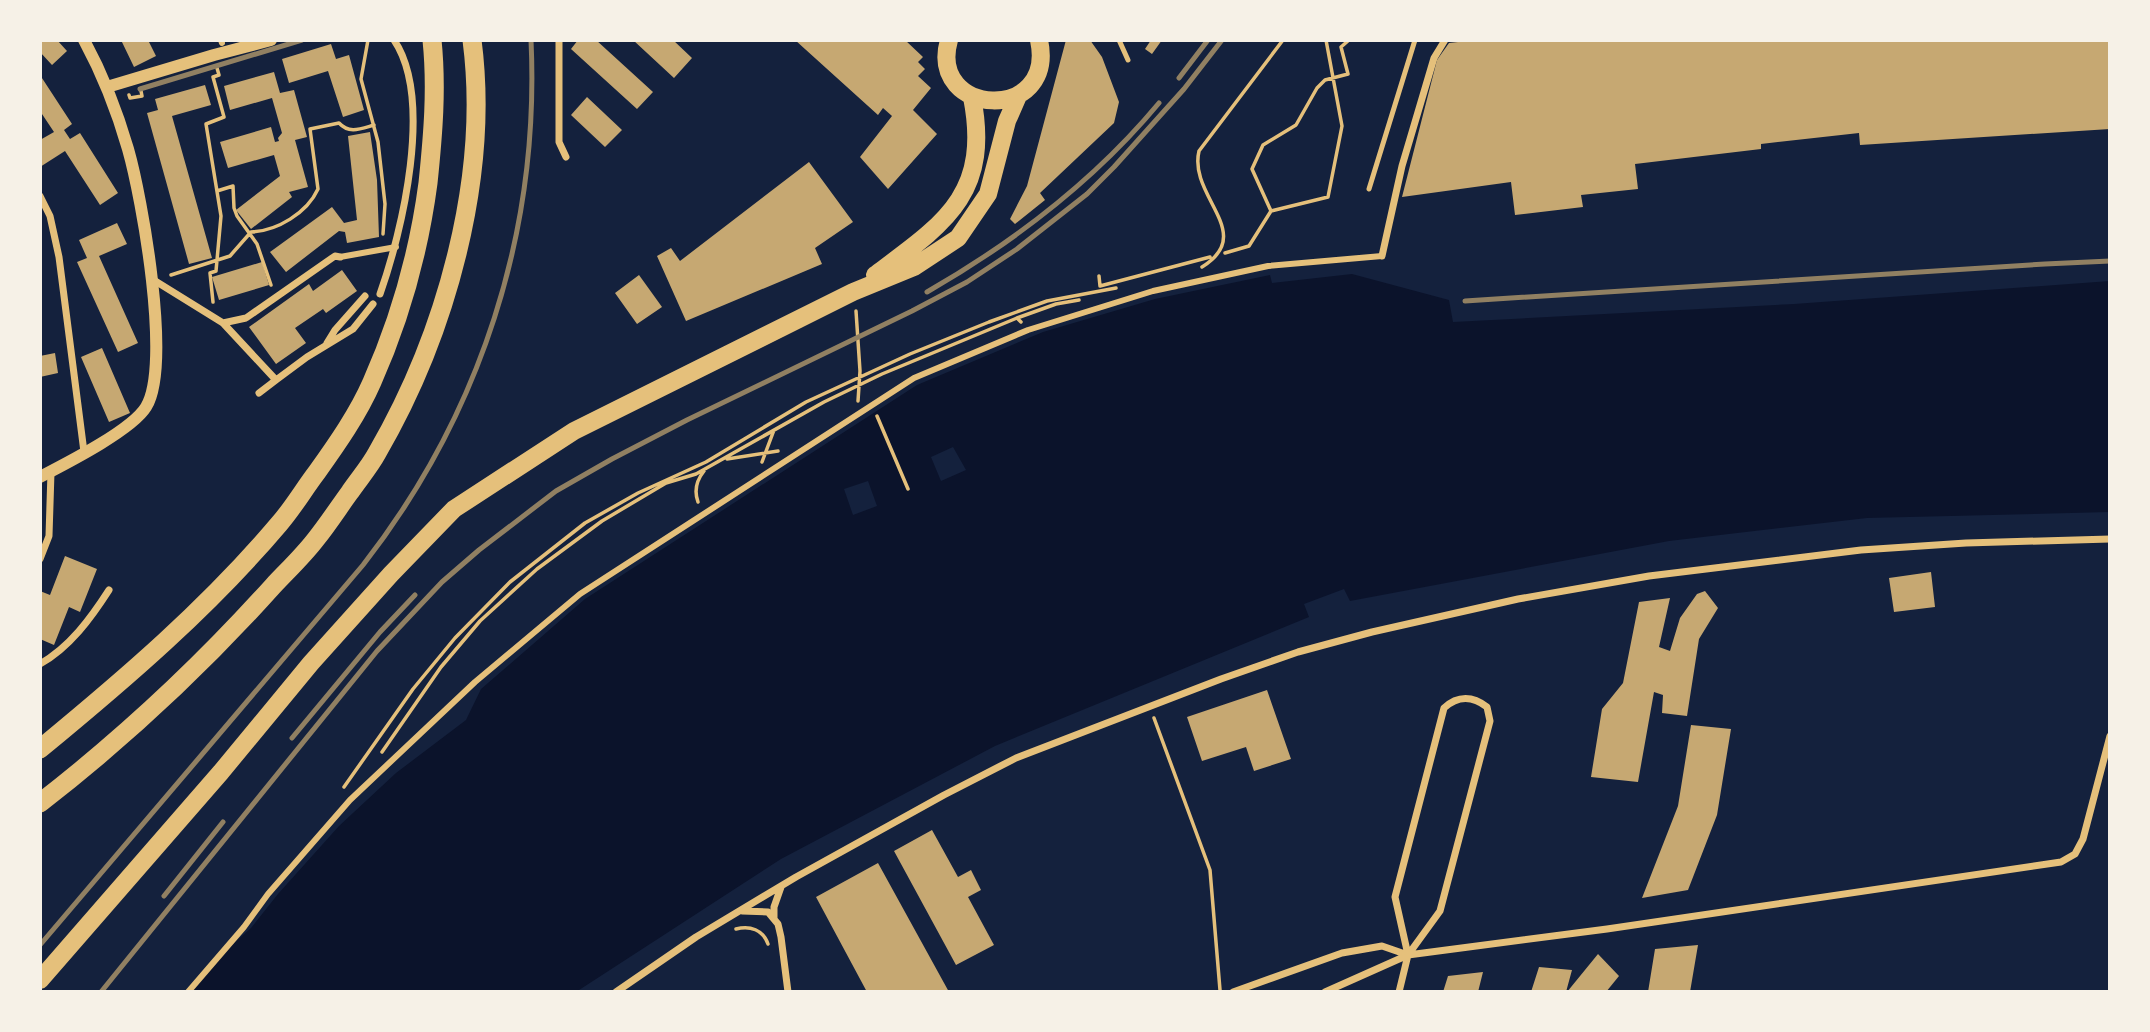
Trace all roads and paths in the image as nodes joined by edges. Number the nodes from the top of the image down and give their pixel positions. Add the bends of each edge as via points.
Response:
1 (84, 40) edge
2 (271, 40) edge
3 (368, 40) edge
4 (394, 40) edge
5 (432, 40) edge
6 (472, 40) edge
7 (559, 40) edge
8 (949, 40) edge
9 (1039, 40) edge
10 (1119, 40) edge
11 (1283, 40) edge
12 (1326, 40) edge
13 (1349, 40) edge
14 (1415, 40) edge
15 (1445, 40) edge
16 (1128, 60) dead end
17 (216, 66) dead end
18 (1333, 78) junction
19 (107, 88) junction
20 (1018, 96) junction
21 (972, 97) junction
22 (373, 125) junction
23 (566, 157) dead end
24 (1369, 189) dead end
25 (217, 191) junction
26 (40, 196) edge
27 (1271, 211) junction
28 (251, 232) junction
29 (396, 247) junction
30 (381, 248) junction
31 (1225, 253) dead end
32 (1382, 256) joint
33 (340, 257) joint
34 (1210, 257) dead end
35 (217, 261) junction
36 (1199, 267) dead end
37 (171, 275) dead end
38 (1098, 276) dead end
39 (151, 279) junction
40 (271, 285) dead end
41 (1118, 288) dead end
42 (853, 292) junction
43 (380, 294) dead end
44 (365, 296) dead end
45 (1102, 296) dead end
46 (213, 302) dead end
47 (373, 304) dead end
48 (1017, 318) junction
49 (989, 322) dead end
50 (223, 323) junction
51 (1028, 330) junction
52 (325, 346) junction
53 (276, 380) junction
54 (259, 393) dead end
55 (872, 405) junction
56 (855, 413) dead end
57 (787, 449) dead end
58 (84, 452) junction
59 (46, 474) edge
60 (908, 489) dead end
61 (697, 500) dead end
62 (2110, 539) edge
63 (40, 559) edge
64 (109, 590) dead end
65 (40, 664) edge
66 (1150, 706) junction
67 (2110, 736) edge
68 (40, 749) edge
69 (379, 755) dead end
70 (40, 803) edge
71 (781, 886) junction
72 (738, 912) junction
73 (774, 918) junction
74 (734, 929) dead end
75 (768, 944) dead end
76 (1408, 955) junction
77 (40, 980) edge
78 (188, 992) edge
79 (616, 992) edge
80 (788, 992) edge
81 (1220, 992) edge
82 (1233, 992) edge
83 (1325, 992) edge
84 (1399, 992) edge

1 - 19 street
2 - 19 street
3 - 22 path via 361,79
4 - 29 street via 411,89 412,147
5 - 68 highway via 433,136 424,216 411,274 371,383 340,439 281,523 138,667
6 - 70 highway via 476,70 473,144 464,225 430,342 376,454 314,541 229,635 81,772
7 - 23 street via 559,142
8 - 21 main road via 947,64 952,77
9 - 20 main road via 1038,73
10 - 16 lane
11 - 36 path via 1199,151 1200,181 1224,239 1218,255
12 - 18 path
13 - 18 path via 1341,47 1348,74
14 - 24 lane
15 - 32 street via 1434,58 1409,142
17 - 25 path via 219,75 213,77 224,117 206,124
18 - 27 path via 1317,88 1296,125 1263,145 1252,169
18 - 27 path via 1342,126 1328,197
19 - 39 street via 140,198
20 - 21 main road via 1003,102
20 - 42 main road via 988,194 958,238 914,267
21 - 42 main road via 976,129 973,168 964,192 945,220
22 - 28 path via 350,130 339,123 310,129 318,189 314,196 282,224
22 - 30 path via 385,204
25 - 28 path via 233,186 237,216
25 - 35 path
26 - 58 street via 60,257
27 - 31 path via 1249,246
28 - 35 path via 230,256
28 - 40 path
29 - 30 street
29 - 43 street
30 - 33 street
32 - 51 street via 1255,269 1153,292
33 - 50 street via 317,267 246,318
34 - 38 path via 1100,286
35 - 37 path
35 - 46 path via 216,271 210,273
39 - 50 street
39 - 58 street via 156,357 148,403 139,418
41 - 49 path via 1047,301
42 - 56 path via 860,371
42 - 77 main road via 574,431 454,509 320,653
44 - 52 street
45 - 48 path via 1056,304
47 - 52 street via 353,329
48 - 51 path
48 - 69 path via 824,402 602,521 537,569 480,621
50 - 53 street
51 - 55 street via 914,378
52 - 53 street
53 - 54 street
55 - 60 path
55 - 78 street via 580,594 475,681 350,800
57 - 61 path via 728,459 703,472 695,489
58 - 59 street
59 - 63 street via 49,536
62 - 66 street via 1849,551 1636,578 1373,632 1298,652
64 - 65 street via 91,618 53,657
66 - 71 street via 1016,758
66 - 81 path via 1210,870
67 - 76 street via 2083,839 2075,854 2060,862
71 - 72 street
71 - 73 street
72 - 73 street via 760,910
72 - 79 street
73 - 80 street via 782,937
74 - 75 path via 746,926 757,930
76 - 76 street via 1440,911 1490,721 1488,707 1477,699 1462,699 1444,708 1395,897
76 - 82 street via 1382,946 1342,953
76 - 83 street
76 - 84 street

